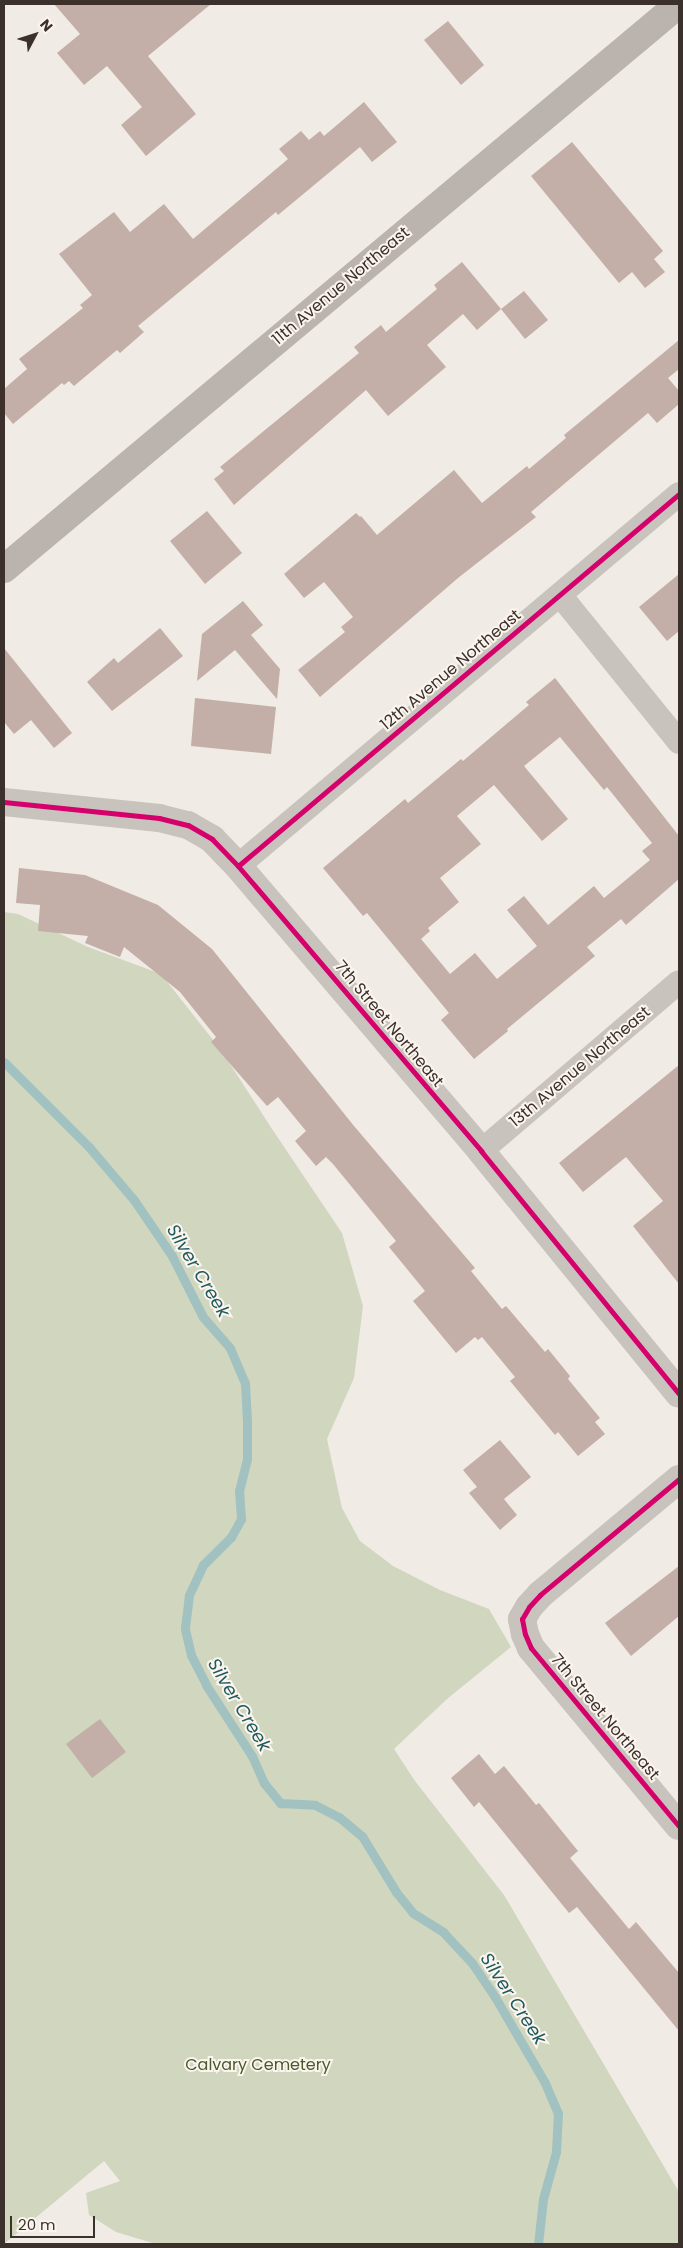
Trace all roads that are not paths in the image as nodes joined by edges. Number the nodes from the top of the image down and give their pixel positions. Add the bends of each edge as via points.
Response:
1 (679, 4) edge
2 (679, 494) edge
3 (4, 569) edge
4 (560, 595) junction
5 (679, 742) edge
6 (4, 802) edge
7 (238, 866) junction
8 (679, 982) edge
9 (481, 1151) junction
10 (679, 1394) edge
11 (679, 1479) edge
12 (679, 1826) edge

1 - 3 main road, 11th Avenue Northeast
2 - 4 street, 12th Avenue Northeast
4 - 5 street
4 - 7 street, 12th Avenue Northeast
6 - 7 street, 7th Street Northeast via 159,818 188,826 212,839
7 - 9 street, 7th Street Northeast
8 - 9 street, 13th Avenue Northeast
9 - 10 street, 7th Street Northeast
11 - 12 street, 7th Street Northeast via 540,1595 522,1619 524,1634 531,1648

